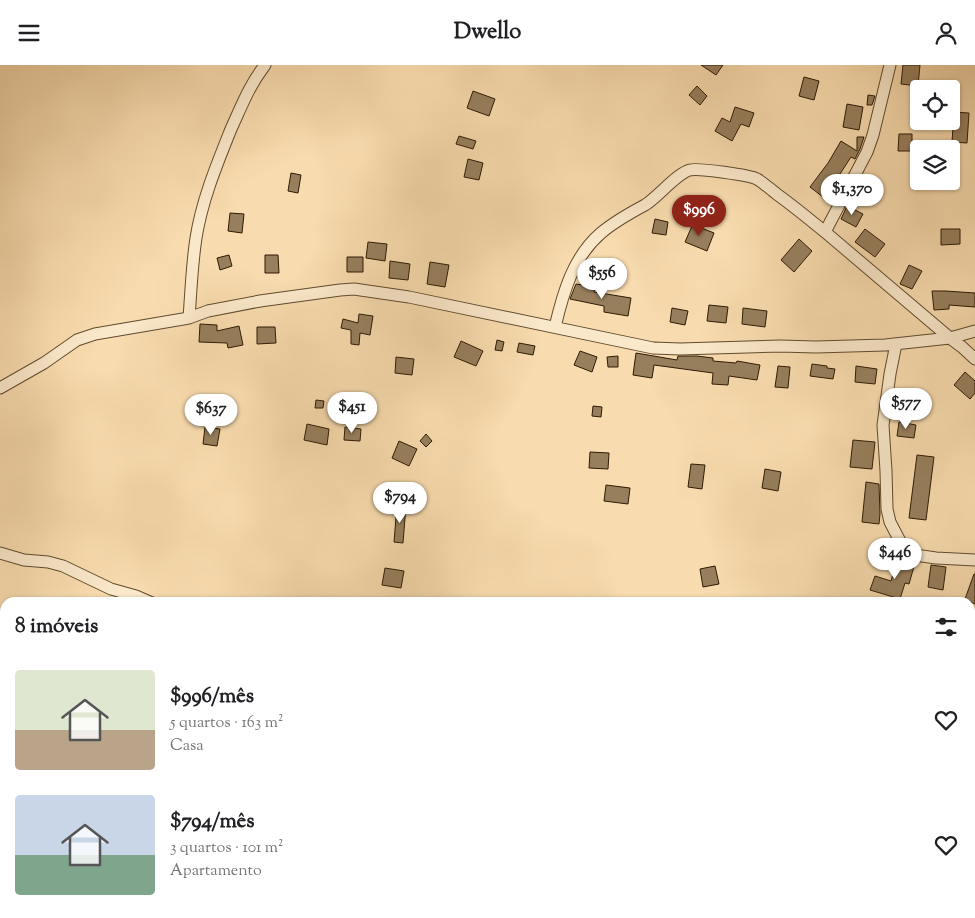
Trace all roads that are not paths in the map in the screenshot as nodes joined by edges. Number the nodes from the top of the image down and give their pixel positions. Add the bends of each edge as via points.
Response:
1 (265, 65) edge
2 (890, 65) edge
3 (825, 232) junction
4 (190, 317) junction
5 (555, 327) junction
6 (975, 331) edge
7 (950, 338) junction
8 (896, 344) junction
9 (975, 359) edge
10 (0, 388) edge
11 (0, 553) edge
12 (975, 560) edge
13 (138, 597) edge

1 - 4 street via 248,89 200,215
2 - 3 street via 867,153
3 - 5 street via 754,178 714,171 688,171 654,199 593,240 568,281
3 - 7 street
4 - 5 street via 260,301 354,289
4 - 10 street via 84,337
5 - 8 street via 653,347 680,349
6 - 7 street
7 - 8 street
7 - 9 street
8 - 12 street via 883,425 890,522 901,543 915,555
11 - 13 street via 63,566 111,589

